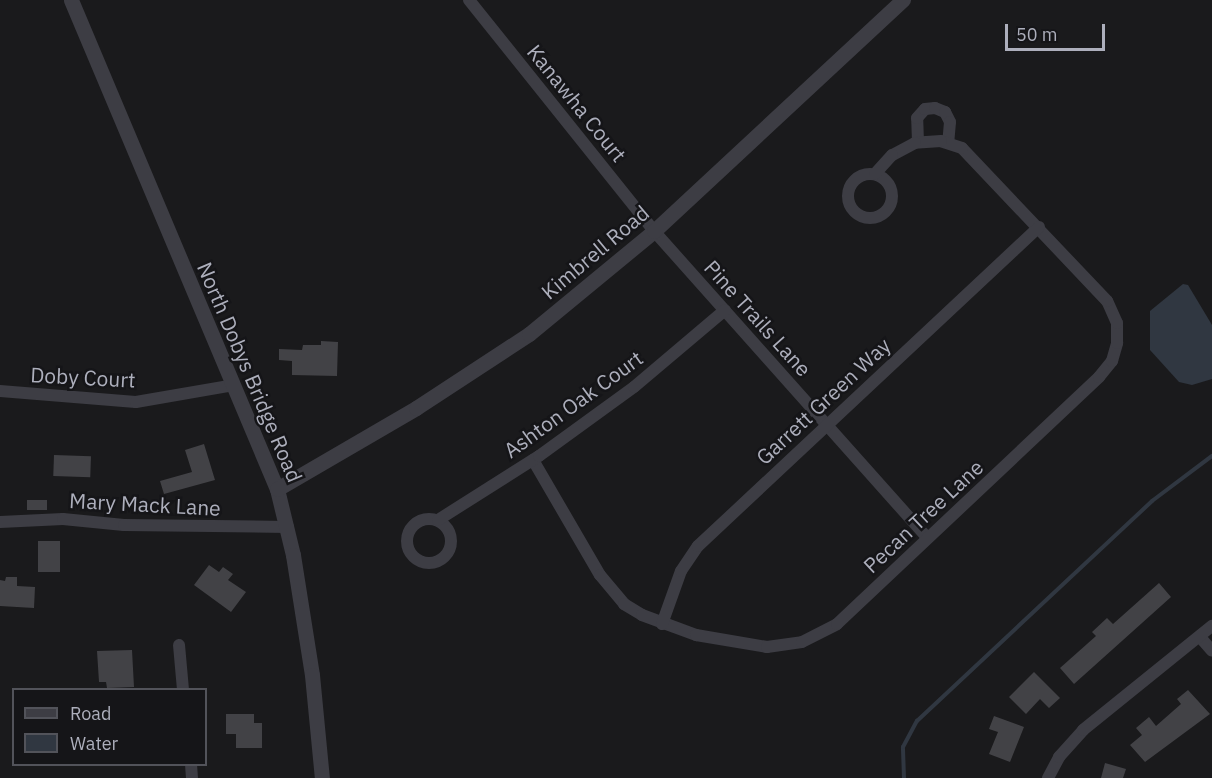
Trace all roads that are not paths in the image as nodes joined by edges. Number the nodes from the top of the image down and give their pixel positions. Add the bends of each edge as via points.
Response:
1 (71, 0) edge
2 (469, 0) edge
3 (903, 0) edge
4 (918, 142) junction
5 (948, 143) junction
6 (875, 174) dead end
7 (1039, 227) junction
8 (654, 231) junction
9 (725, 310) junction
10 (234, 385) junction
11 (0, 391) edge
12 (826, 424) junction
13 (532, 460) junction
14 (277, 489) junction
15 (438, 520) dead end
16 (0, 522) edge
17 (288, 527) junction
18 (928, 538) junction
19 (662, 624) junction
20 (1212, 626) edge
21 (1200, 637) junction
22 (179, 645) dead end
23 (1212, 651) edge
24 (183, 688) edge
25 (322, 778) edge
26 (1048, 778) edge

1 - 10 street, North Dobys Bridge Road
2 - 8 street, Kanawha Court
3 - 8 street, Kimbrell Road
4 - 5 street, Pecan Tree Lane
4 - 5 street via 916,124 920,113 936,108 949,117
4 - 6 street, Pecan Tree Lane via 892,155
5 - 7 street, Pecan Tree Lane via 970,154
7 - 12 street, Garrett Green Way
7 - 18 street, Pecan Tree Lane via 1107,301 1117,324 1116,352 1099,377
8 - 9 street, Pine Trails Lane
8 - 14 street, Kimbrell Road via 529,334 475,372
9 - 12 street, Pine Trails Lane
9 - 13 street, Ashton Oak Court via 634,387
10 - 11 street, Doby Court via 136,402
10 - 14 street, North Dobys Bridge Road
12 - 18 street, Pine Trails Lane
12 - 19 street, Garrett Green Way via 698,546 681,571
13 - 15 street, Ashton Oak Court
13 - 19 street, Pecan Tree Lane via 612,592 642,615
14 - 17 street, North Dobys Bridge Road
16 - 17 street, Mary Mack Lane via 63,519 124,525
17 - 25 street, North Dobys Bridge Road via 312,675
18 - 19 street, Pecan Tree Lane via 837,624 802,642 767,647 743,645
20 - 21 street
21 - 23 street
21 - 26 street via 1083,730 1059,757
22 - 24 street

